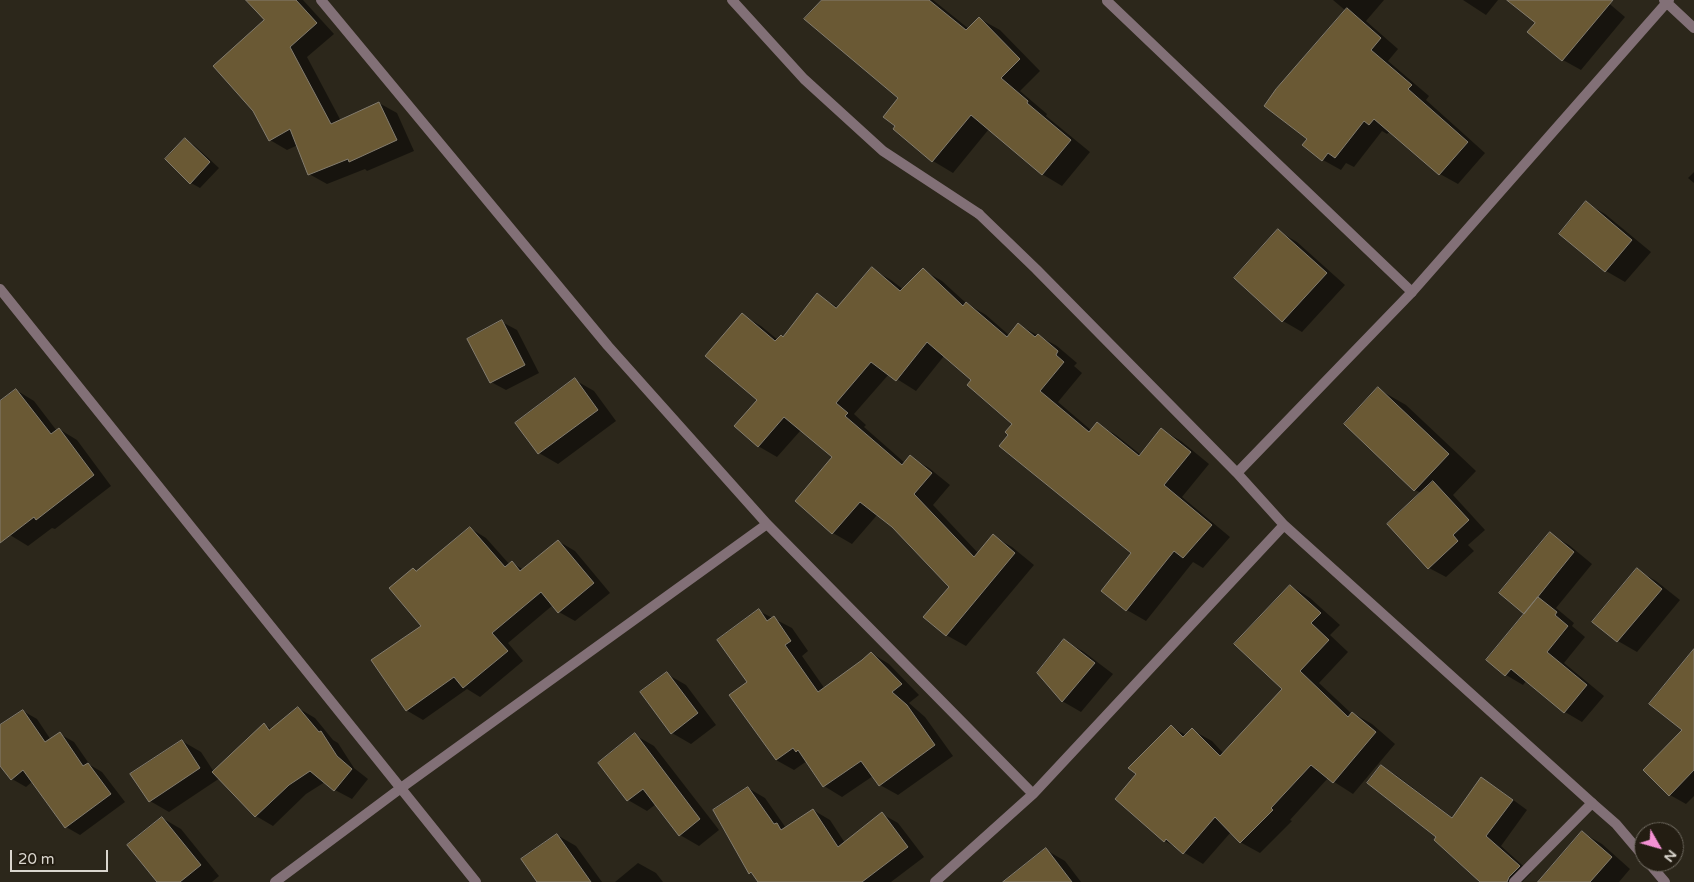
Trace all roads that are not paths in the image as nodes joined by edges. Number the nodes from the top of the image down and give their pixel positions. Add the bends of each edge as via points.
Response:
1 (322, 0) edge
2 (732, 0) edge
3 (1107, 1) edge
4 (1666, 1) edge
5 (1694, 28) edge
6 (0, 289) edge
7 (1412, 292) junction
8 (1237, 473) junction
9 (767, 524) junction
10 (1284, 525) junction
11 (401, 788) junction
12 (1033, 794) junction
13 (1592, 803) junction
14 (1634, 845) edge
15 (1656, 872) edge
16 (275, 882) edge
17 (476, 882) edge
18 (935, 882) edge
19 (1514, 882) edge
20 (1665, 882) edge

1 - 9 street via 608,346
2 - 8 street via 804,79 883,151 979,214
3 - 7 street
4 - 5 street
4 - 7 street
6 - 11 street
7 - 8 street
8 - 10 street
9 - 11 street
9 - 12 street
10 - 12 street
10 - 13 street
11 - 16 street
11 - 17 street
12 - 18 street
13 - 14 street
13 - 19 street
15 - 20 street

